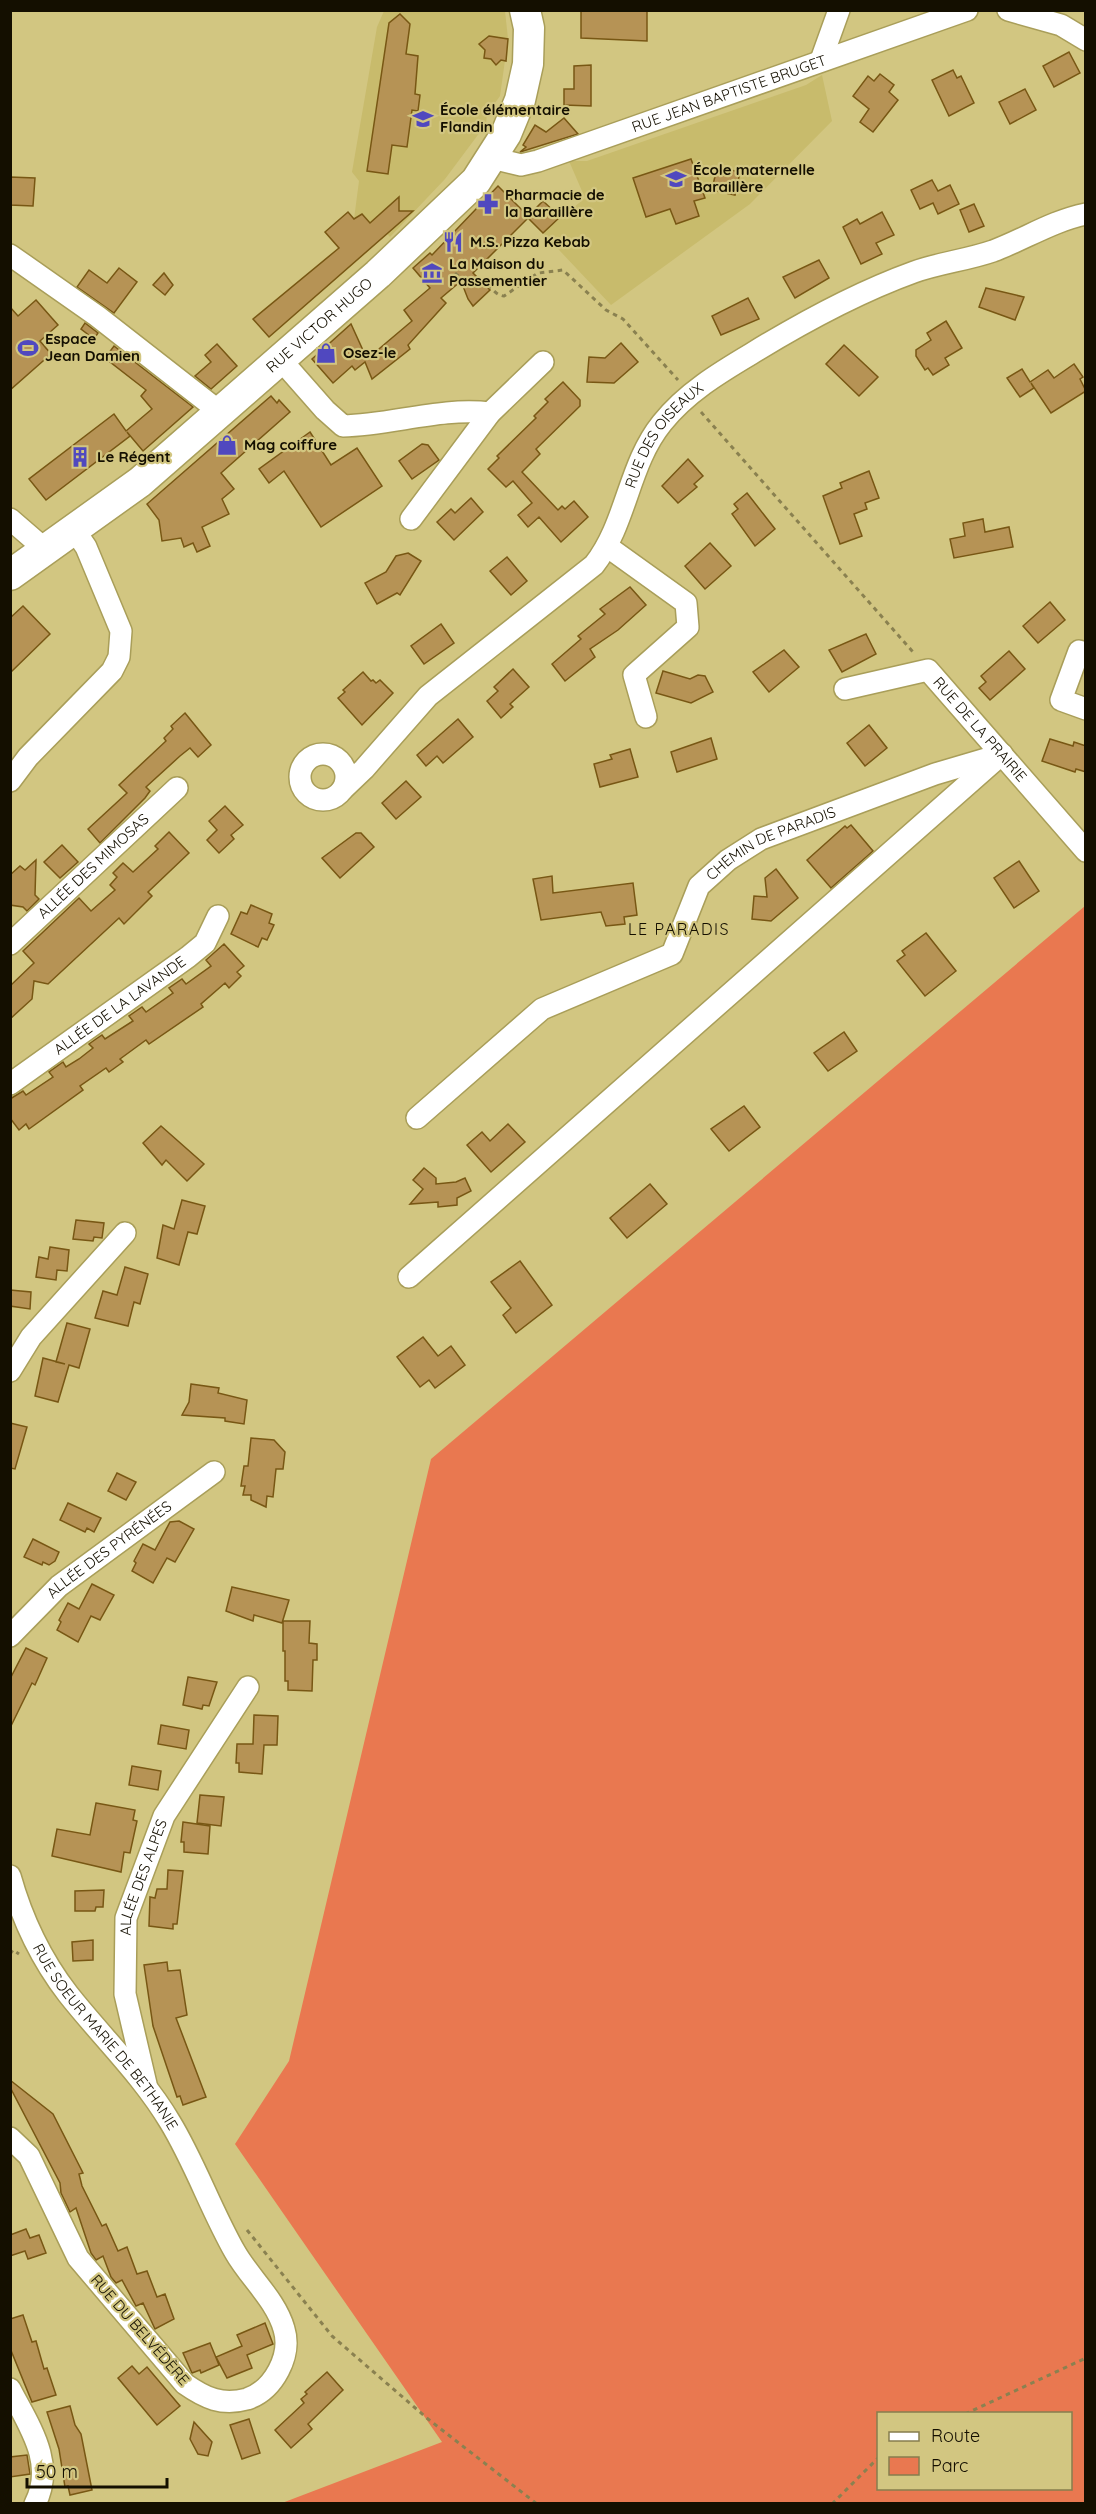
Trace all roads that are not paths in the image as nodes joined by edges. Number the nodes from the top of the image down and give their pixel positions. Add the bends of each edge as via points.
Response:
1 (525, 10) edge
2 (839, 10) edge
3 (967, 10) edge
4 (1008, 10) edge
5 (1086, 40) edge
6 (821, 60) junction
7 (492, 158) junction
8 (1086, 214) edge
9 (10, 255) edge
10 (281, 360) junction
11 (543, 362) dead end
12 (220, 412) junction
13 (490, 413) junction
14 (10, 519) edge
15 (411, 519) dead end
16 (75, 531) junction
17 (608, 547) junction
18 (47, 551) junction
19 (10, 575) edge
20 (1086, 653) edge
21 (845, 688) dead end
22 (1086, 710) edge
23 (646, 717) dead end
24 (1002, 754) junction
25 (10, 781) edge
26 (177, 788) dead end
27 (342, 790) dead end
28 (1086, 851) edge
29 (218, 916) dead end
30 (10, 944) edge
31 (10, 1084) edge
32 (417, 1118) dead end
33 (125, 1233) dead end
34 (409, 1277) dead end
35 (10, 1371) edge
36 (214, 1472) dead end
37 (10, 1636) edge
38 (248, 1687) dead end
39 (10, 1876) edge
40 (147, 2091) junction
41 (10, 2138) edge
42 (204, 2195) joint
43 (10, 2389) edge
44 (35, 2504) edge

1 - 7 main road, RUE VICTOR HUGO via 528,64 520,100
2 - 6 street
3 - 6 street, RUE JEAN BAPTISTE BRUGET
4 - 5 street via 1061,25
6 - 7 street, RUE JEAN BAPTISTE BRUGET via 538,161 520,165
7 - 10 main road, RUE VICTOR HUGO via 476,181 422,234
8 - 17 street, RUE DES OISEAUX via 1063,219 993,251 916,272 852,296 780,336 687,396 641,453
9 - 12 street via 97,316
10 - 12 main road, RUE VICTOR HUGO
10 - 13 street via 343,426 470,411
11 - 13 street
12 - 16 main road, RUE VICTOR HUGO via 140,482
13 - 15 street
14 - 18 street
16 - 18 main road, RUE VICTOR HUGO
16 - 25 street via 86,547 121,631 120,657 112,671 28,757
17 - 23 street via 686,603 688,627 634,675
17 - 27 street, RUE DES OISEAUX via 568,589 428,696
18 - 19 main road, RUE VICTOR HUGO
20 - 22 street via 1079,651 1061,700
21 - 24 street, RUE DE LA PRAIRIE via 928,670
24 - 28 street, RUE DE LA PRAIRIE
24 - 32 street, CHEMIN DE PARADIS via 935,774 761,839 728,860 699,886 672,954 542,1009
24 - 34 street
26 - 30 street, ALLÉE DES MIMOSAS
29 - 31 street, ALLÉE DE LA LAVANDE via 205,943 188,957
33 - 35 street via 31,1337
36 - 37 street, ALLÉE DES PYRÉNÉES via 59,1586
38 - 40 street, ALLÉE DES ALPES via 164,1816 126,1918 125,1994
39 - 40 street, RUE SOEUR MARIE DE BETHANIE via 28,1928 44,1958 67,1993
40 - 42 street, RUE SOEUR MARIE DE BETHANIE via 169,2121
41 - 42 street, RUE DU BELVÉDÈRE via 29,2156 67,2239 91,2274 185,2384 203,2397 237,2402 252,2397 277,2376 285,2348 285,2330
43 - 44 street via 44,2463 41,2492

